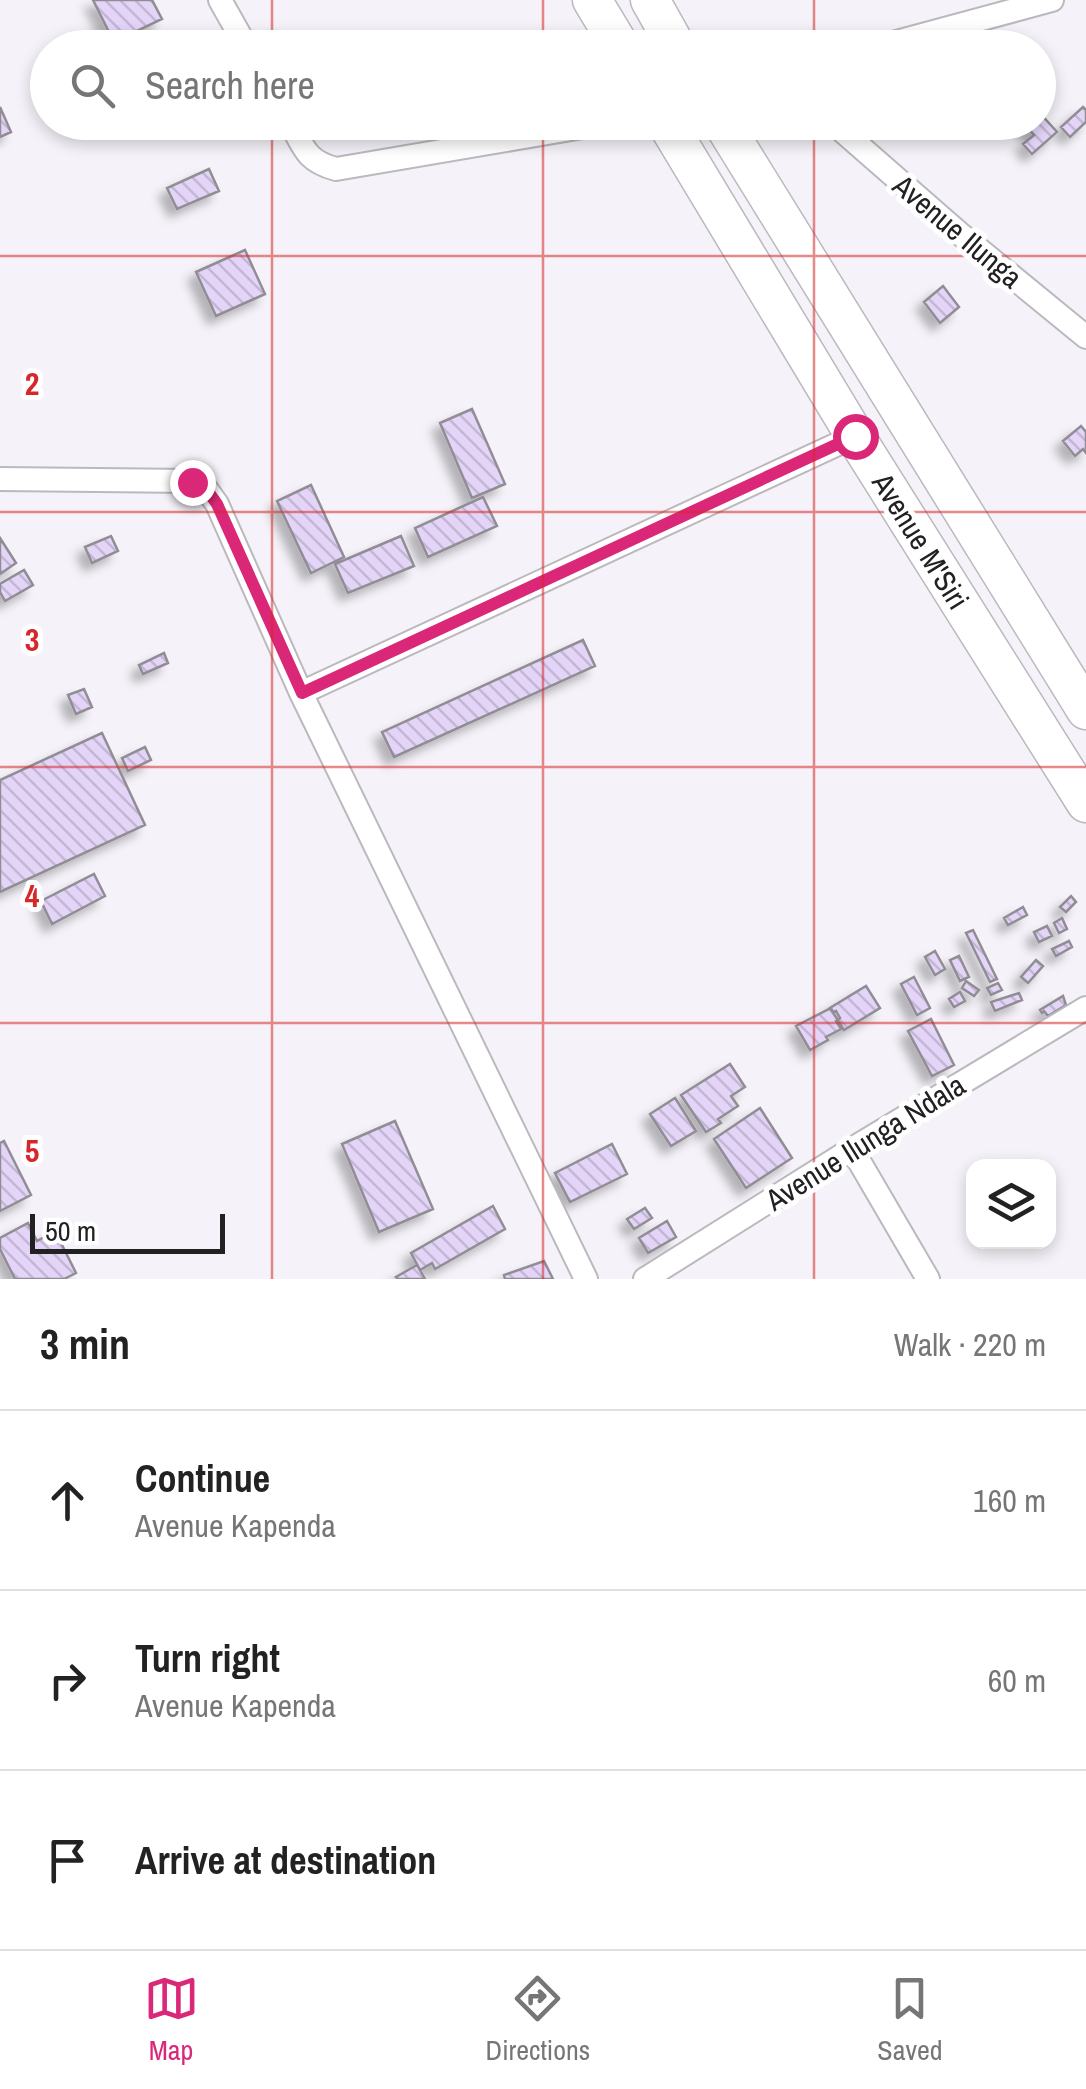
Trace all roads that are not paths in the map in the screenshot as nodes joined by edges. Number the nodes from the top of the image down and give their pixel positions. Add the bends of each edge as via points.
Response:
1 (220, 0) edge
2 (592, 0) edge
3 (650, 0) edge
4 (1052, 0) edge
5 (237, 30) edge
6 (610, 30) edge
7 (667, 30) edge
8 (941, 30) edge
9 (300, 140) edge
10 (506, 140) edge
11 (677, 140) edge
12 (733, 140) edge
13 (853, 140) edge
14 (1086, 337) edge
15 (855, 436) junction
16 (0, 479) edge
17 (302, 693) junction
18 (1086, 710) edge
19 (1086, 803) edge
20 (1086, 1008) edge
21 (852, 1150) junction
22 (586, 1279) edge
23 (645, 1279) edge
24 (928, 1279) edge

1 - 5 street
2 - 6 highway
3 - 7 highway
4 - 8 street
9 - 10 street via 319,164 336,169
11 - 15 highway, Avenue M'Siri
12 - 18 highway, Avenue M'Siri
13 - 14 street, Avenue Ilunga
15 - 17 street
15 - 19 highway, Avenue M'Siri
16 - 17 street via 192,482 207,490
17 - 22 street
20 - 21 street, Avenue Ilunga Ndala
21 - 23 street, Avenue Ilunga Ndala
21 - 24 street

